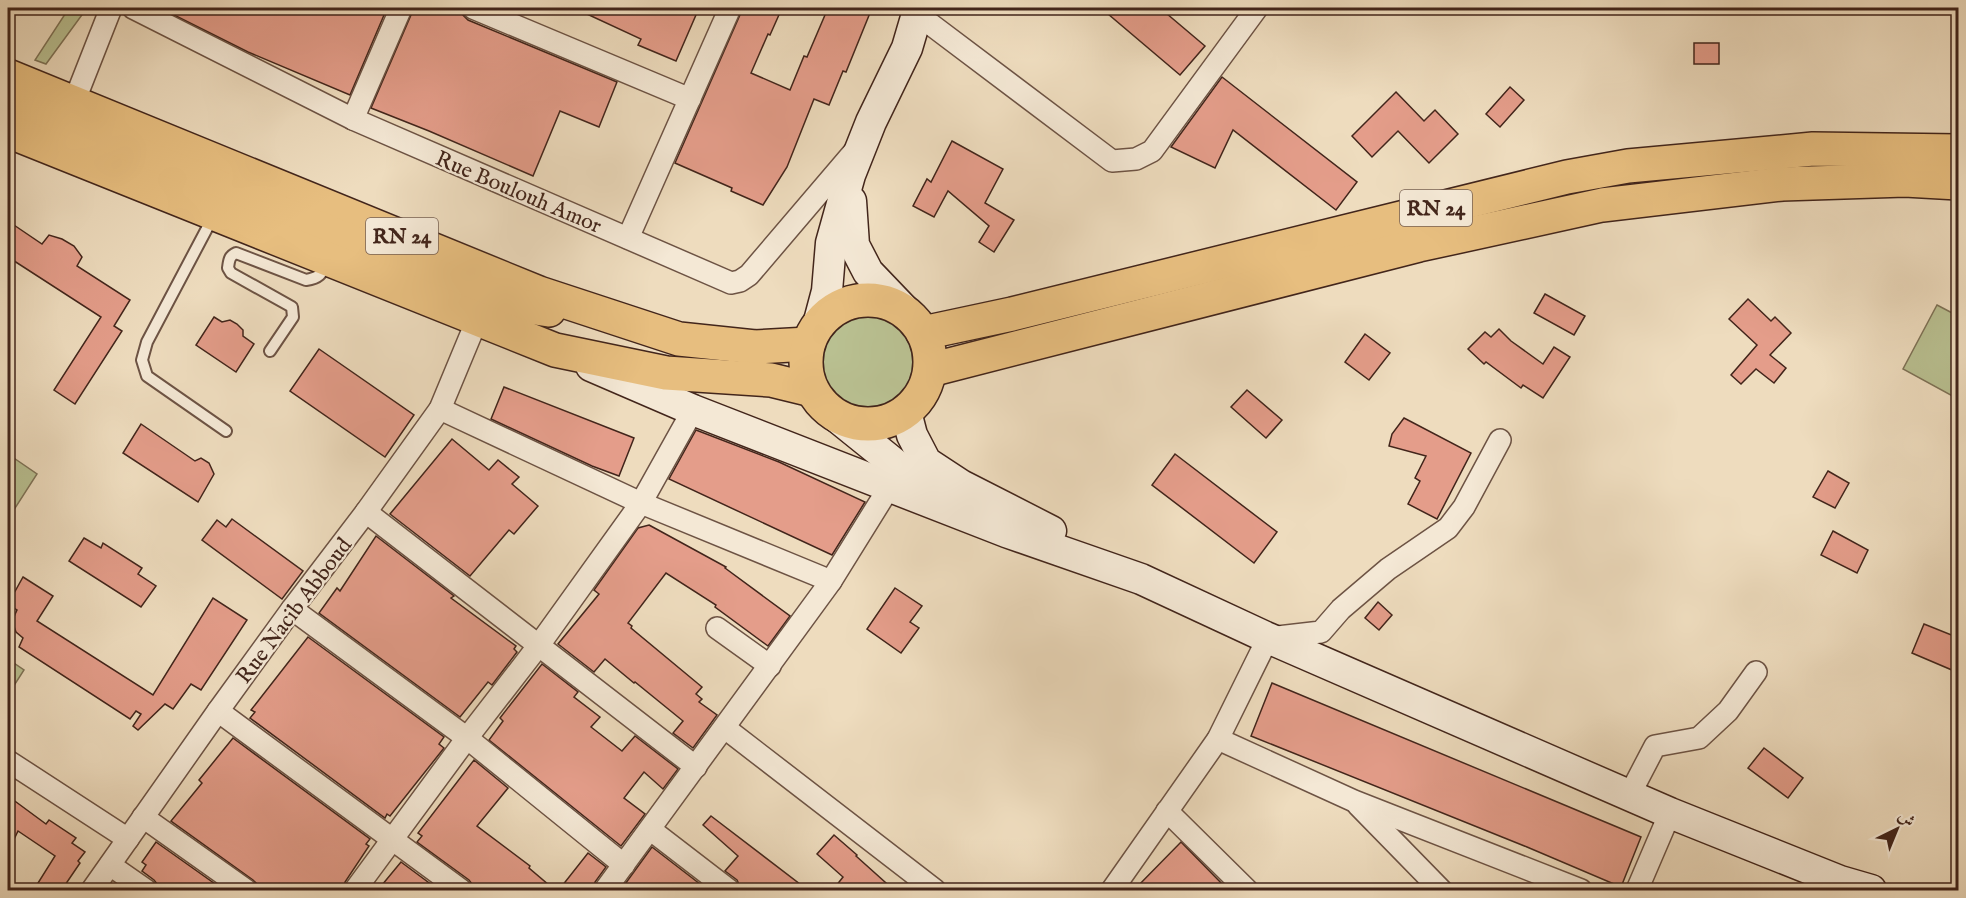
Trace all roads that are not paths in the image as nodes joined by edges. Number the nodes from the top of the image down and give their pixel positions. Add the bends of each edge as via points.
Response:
1 (111, 8) edge
2 (133, 8) edge
3 (400, 8) edge
4 (473, 8) edge
5 (730, 8) edge
6 (1257, 8) edge
7 (916, 11) edge
8 (8, 76) edge
9 (690, 99) junction
10 (8, 101) edge
11 (74, 102) junction
12 (353, 119) junction
13 (8, 131) edge
14 (864, 140) junction
15 (1959, 151) edge
16 (850, 175) junction
17 (1959, 183) edge
18 (215, 214) junction
19 (628, 238) junction
20 (329, 260) junction
21 (477, 320) junction
22 (627, 323) junction
23 (917, 326) junction
24 (813, 334) junction
25 (555, 350) junction
26 (270, 351) dead end
27 (930, 370) junction
28 (823, 402) junction
29 (440, 409) junction
30 (693, 410) junction
31 (906, 412) junction
32 (226, 430) dead end
33 (1500, 440) dead end
34 (890, 486) junction
35 (641, 502) junction
36 (366, 512) junction
37 (1006, 532) junction
38 (1142, 579) junction
39 (831, 580) junction
40 (292, 609) junction
41 (717, 628) dead end
42 (1268, 638) junction
43 (539, 645) junction
44 (770, 666) junction
45 (1756, 672) dead end
46 (218, 711) junction
47 (725, 729) junction
48 (467, 738) junction
49 (1218, 739) junction
50 (8, 761) edge
51 (696, 767) junction
52 (1630, 794) junction
53 (1354, 801) junction
54 (1167, 811) junction
55 (1670, 813) junction
56 (143, 817) junction
57 (651, 830) junction
58 (128, 838) junction
59 (392, 840) junction
60 (110, 865) junction
61 (624, 865) junction
62 (92, 891) edge
63 (146, 891) edge
64 (246, 891) edge
65 (355, 891) edge
66 (461, 891) edge
67 (605, 891) edge
68 (729, 891) edge
69 (935, 891) edge
70 (1112, 891) edge
71 (1246, 891) edge
72 (1441, 891) edge
73 (1581, 891) edge
74 (1636, 891) edge
75 (1871, 891) edge

1 - 11 street
2 - 12 street, Rue Boulouh Amor
3 - 12 street
4 - 9 street
5 - 9 street
6 - 7 street via 1152,152 1136,159 1112,160
7 - 14 main road via 908,48
8 - 11 main road, RN 24
9 - 19 street
10 - 22 main road, RN 24 via 502,303
11 - 22 main road, RN 24 via 539,293
12 - 19 street, Rue Boulouh Amor
13 - 18 main road, RN 24
14 - 16 main road
14 - 19 street, Rue Boulouh Amor via 749,275 740,280 731,283
15 - 23 main road, RN 24 via 1813,149 1628,166 1567,177 1011,314
16 - 23 main road via 854,245 868,273
16 - 24 main road via 831,243 827,291
17 - 27 main road, RN 24 via 1905,180 1782,184 1602,206 1419,245
18 - 20 main road, RN 24
18 - 32 lane via 147,342 142,360 147,376
20 - 21 main road, RN 24
20 - 26 lane via 316,279 306,279 236,253 229,259 231,273 292,307 293,317
21 - 25 main road, RN 24
21 - 29 street, Rue Nacib Abboud
22 - 24 main road, RN 24 via 679,339 755,347
23 - 24 main road via 895,306 874,300 853,302 833,310
23 - 27 main road via 929,351
24 - 28 main road via 806,359 807,375
25 - 28 main road, RN 24 via 666,373 771,380
25 - 30 main road
27 - 31 main road via 921,396
28 - 31 main road via 852,422 871,424
28 - 37 main road via 900,468
29 - 35 street
29 - 36 street, Rue Nacib Abboud
30 - 34 main road
30 - 35 street
31 - 38 main road via 926,462 961,485
33 - 42 street via 1464,507 1448,528 1388,569 1341,609 1322,632
34 - 37 main road
34 - 39 street
35 - 39 street
35 - 43 street
36 - 40 street, Rue Nacib Abboud
36 - 43 street
37 - 38 main road
38 - 42 main road
39 - 44 street
40 - 46 street, Rue Nacib Abboud
40 - 48 street
41 - 44 street
42 - 49 street
42 - 52 main road
43 - 48 street
43 - 51 street
44 - 47 street
45 - 52 street via 1728,711 1699,738 1655,746
46 - 56 street, Rue Nacib Abboud
46 - 59 street
47 - 51 street
47 - 69 street
48 - 59 street
48 - 61 street
49 - 53 street
49 - 54 street
50 - 58 street
51 - 57 street
52 - 55 main road
53 - 72 street
53 - 73 street
54 - 70 street
54 - 71 street
55 - 74 street
55 - 75 main road
56 - 58 street, Rue Nacib Abboud
56 - 64 street
57 - 61 street
57 - 68 street
58 - 60 street, Rue Nacib Abboud
59 - 65 street
59 - 66 street
60 - 62 street, Rue Nacib Abboud
60 - 63 street
61 - 67 street

